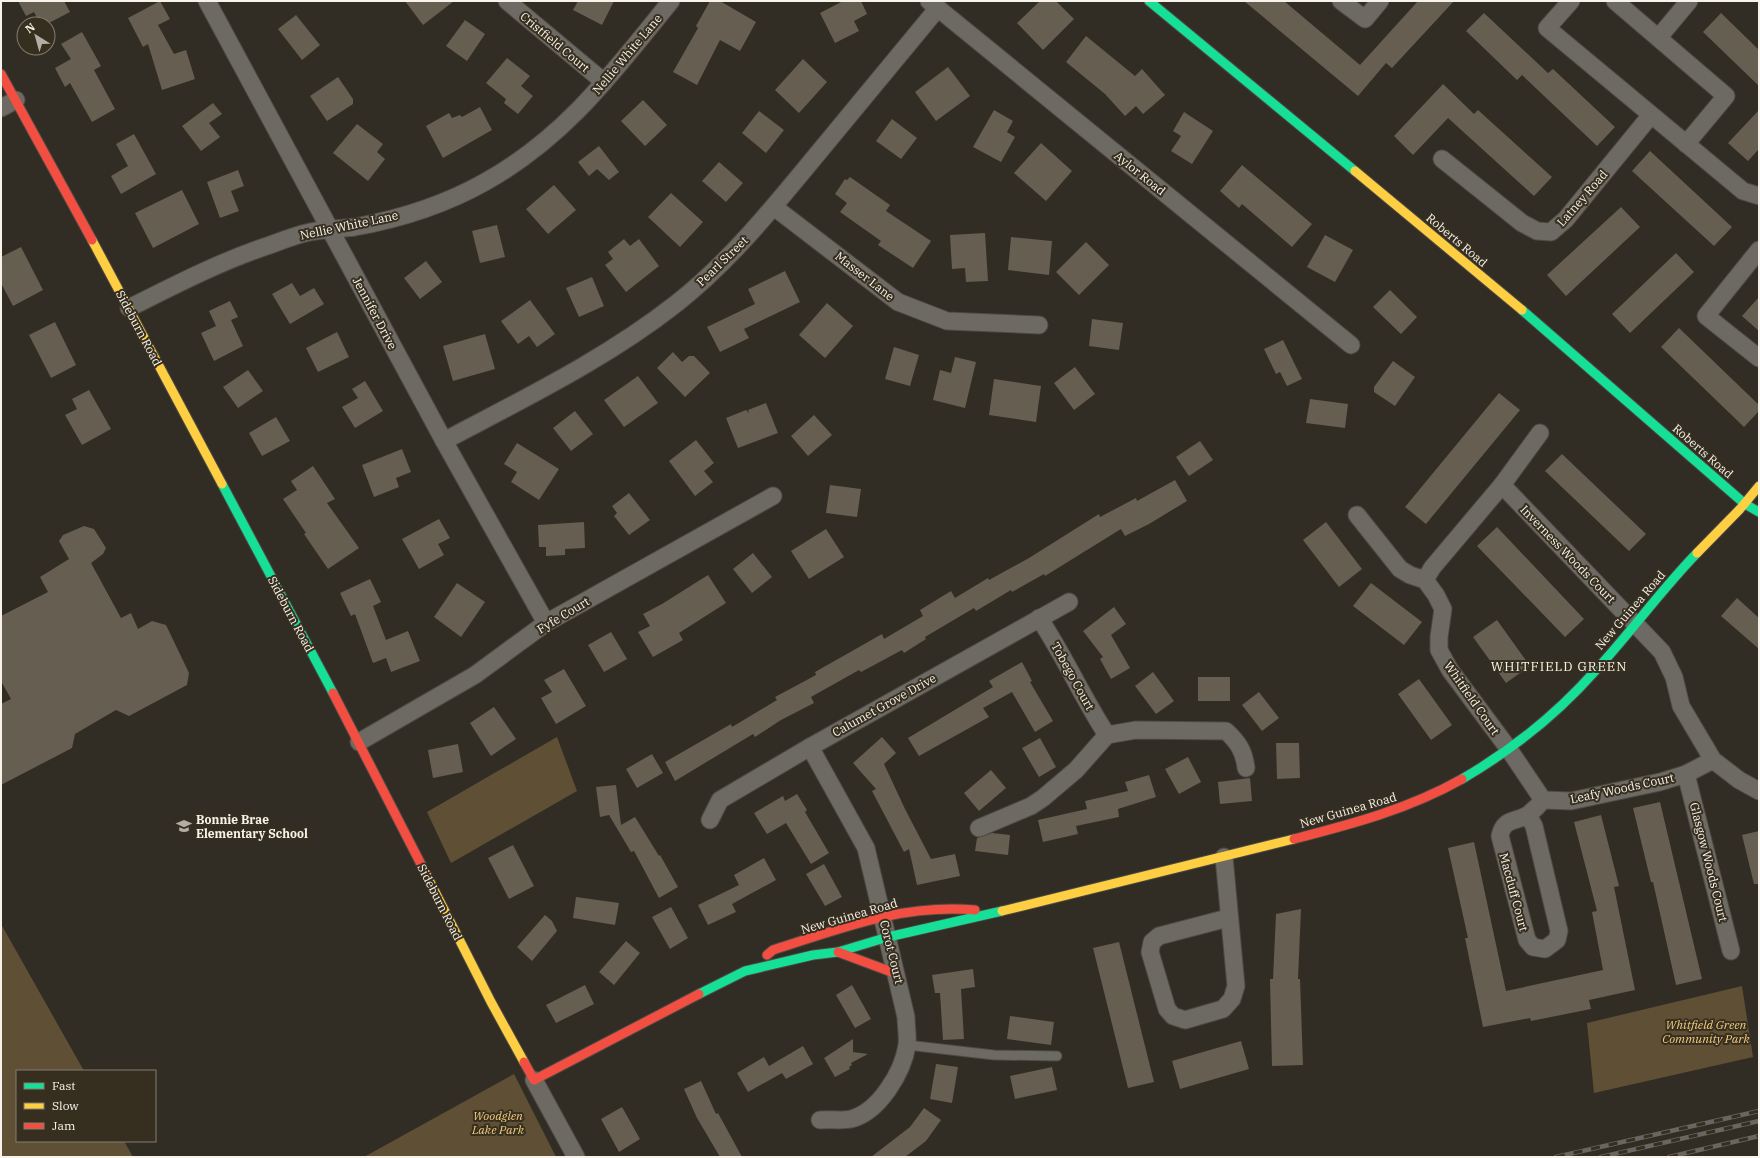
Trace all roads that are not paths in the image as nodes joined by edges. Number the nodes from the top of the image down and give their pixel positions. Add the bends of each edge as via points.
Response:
1 (207, 1) edge
2 (507, 1) edge
3 (671, 1) edge
4 (1149, 1) edge
5 (1341, 1) edge
6 (1380, 1) edge
7 (1571, 1) edge
8 (1615, 1) edge
9 (1689, 1) edge
10 (934, 4) edge
11 (1658, 37) junction
12 (1, 74) edge
13 (604, 82) junction
14 (8, 104) edge
15 (1651, 115) junction
16 (1686, 144) junction
17 (1442, 159) dead end
18 (1759, 196) edge
19 (774, 207) junction
20 (330, 229) junction
21 (1759, 250) edge
22 (129, 308) junction
23 (1039, 325) dead end
24 (1351, 345) dead end
25 (1759, 358) edge
26 (1540, 433) dead end
27 (444, 441) junction
28 (1502, 485) junction
29 (1759, 486) edge
30 (773, 496) dead end
31 (1759, 501) edge
32 (1746, 504) junction
33 (1759, 512) edge
34 (1357, 515) dead end
35 (1759, 523) edge
36 (1425, 580) junction
37 (1069, 602) dead end
38 (1039, 618) junction
39 (546, 623) junction
40 (1634, 624) junction
41 (1107, 735) junction
42 (359, 742) junction
43 (810, 747) junction
44 (1508, 748) junction
45 (1713, 760) junction
46 (1246, 768) dead end
47 (1686, 774) junction
48 (1759, 791) edge
49 (1543, 800) junction
50 (1528, 815) junction
51 (710, 820) dead end
52 (979, 828) dead end
53 (1224, 857) junction
54 (991, 913) junction
55 (883, 917) junction
56 (1228, 918) junction
57 (888, 937) junction
58 (1731, 951) dead end
59 (838, 952) junction
60 (745, 971) junction
61 (897, 974) junction
62 (907, 1045) junction
63 (1057, 1056) dead end
64 (534, 1080) junction
65 (820, 1120) dead end
66 (576, 1157) edge

1 - 20 street, Jennifer Drive
2 - 13 street, Cristfield Court
3 - 13 street, Nellie White Lane
4 - 32 street, Roberts Road via 1495,287
5 - 6 street via 1365,19
7 - 15 street via 1547,28
8 - 11 street
9 - 11 street
10 - 19 street, Pearl Street
10 - 24 street, Aylor Road
11 - 16 street via 1726,96
12 - 14 street, Sideburn Road
13 - 20 street, Nellie White Lane via 550,138 517,163 485,182 415,211 355,227
14 - 22 street, Sideburn Road
15 - 16 street
15 - 17 street, Latney Road via 1566,219 1551,232 1537,231 1522,223
16 - 18 street via 1743,191
19 - 23 street, Masser Lane via 898,302 948,320
19 - 27 street, Pearl Street via 706,279 648,325 586,364
20 - 22 street, Nellie White Lane via 310,232 235,256
20 - 27 street, Jennifer Drive
21 - 25 street via 1706,316
22 - 42 street, Sideburn Road
26 - 28 street
27 - 39 street, Jennifer Drive
28 - 36 street via 1432,568
28 - 40 street, Inverness Woods Court
29 - 32 street, New Guinea Road
30 - 39 street, Fyfe Court
31 - 32 street, New Guinea Road
32 - 33 street
32 - 35 street
32 - 40 street, New Guinea Road via 1674,577
34 - 36 street via 1400,568
36 - 44 street, Whitfield Court via 1443,609 1439,650 1450,670
37 - 38 street, Calumet Grove Drive
38 - 41 street, Tobego Court
38 - 43 street, Calumet Grove Drive
39 - 42 street, Fyfe Court via 475,675
40 - 44 street, New Guinea Road via 1583,684 1546,719
40 - 45 street, Inverness Woods Court via 1662,652 1674,677 1681,706
41 - 46 street via 1136,730 1226,731 1238,742
41 - 52 street via 1076,770 1043,798 1031,806
42 - 64 street, Sideburn Road
43 - 51 street, Calumet Grove Drive via 720,800
43 - 55 street, Corot Court via 866,848
44 - 49 street
44 - 53 street, New Guinea Road via 1447,787 1380,816
45 - 47 street, Leafy Woods Court
45 - 48 street via 1739,780
47 - 49 street, Leafy Woods Court via 1571,801
47 - 58 street, Glasgow Woods Court
49 - 50 street, Macduff Court
50 - 50 street, Macduff Court via 1507,823 1502,828 1500,836 1527,940 1533,946 1545,949 1557,940 1559,931 1534,826
53 - 54 street, New Guinea Road
53 - 56 street
54 - 55 street, New Guinea Road via 954,907
54 - 57 street, New Guinea Road
55 - 57 street, Corot Court
55 - 60 street, New Guinea Road via 774,950
56 - 56 street via 1159,936 1152,942 1150,952 1167,1009 1173,1016 1185,1020 1223,1009 1232,999 1236,986
57 - 59 street, New Guinea Road
57 - 61 street, Corot Court
59 - 60 street, New Guinea Road via 813,955
59 - 61 street
60 - 64 street, New Guinea Road
61 - 62 street, Corot Court via 906,1017
62 - 63 lane via 994,1055
62 - 65 street, Corot Court via 899,1070 888,1090 872,1109 850,1119
64 - 66 street, Sideburn Road

